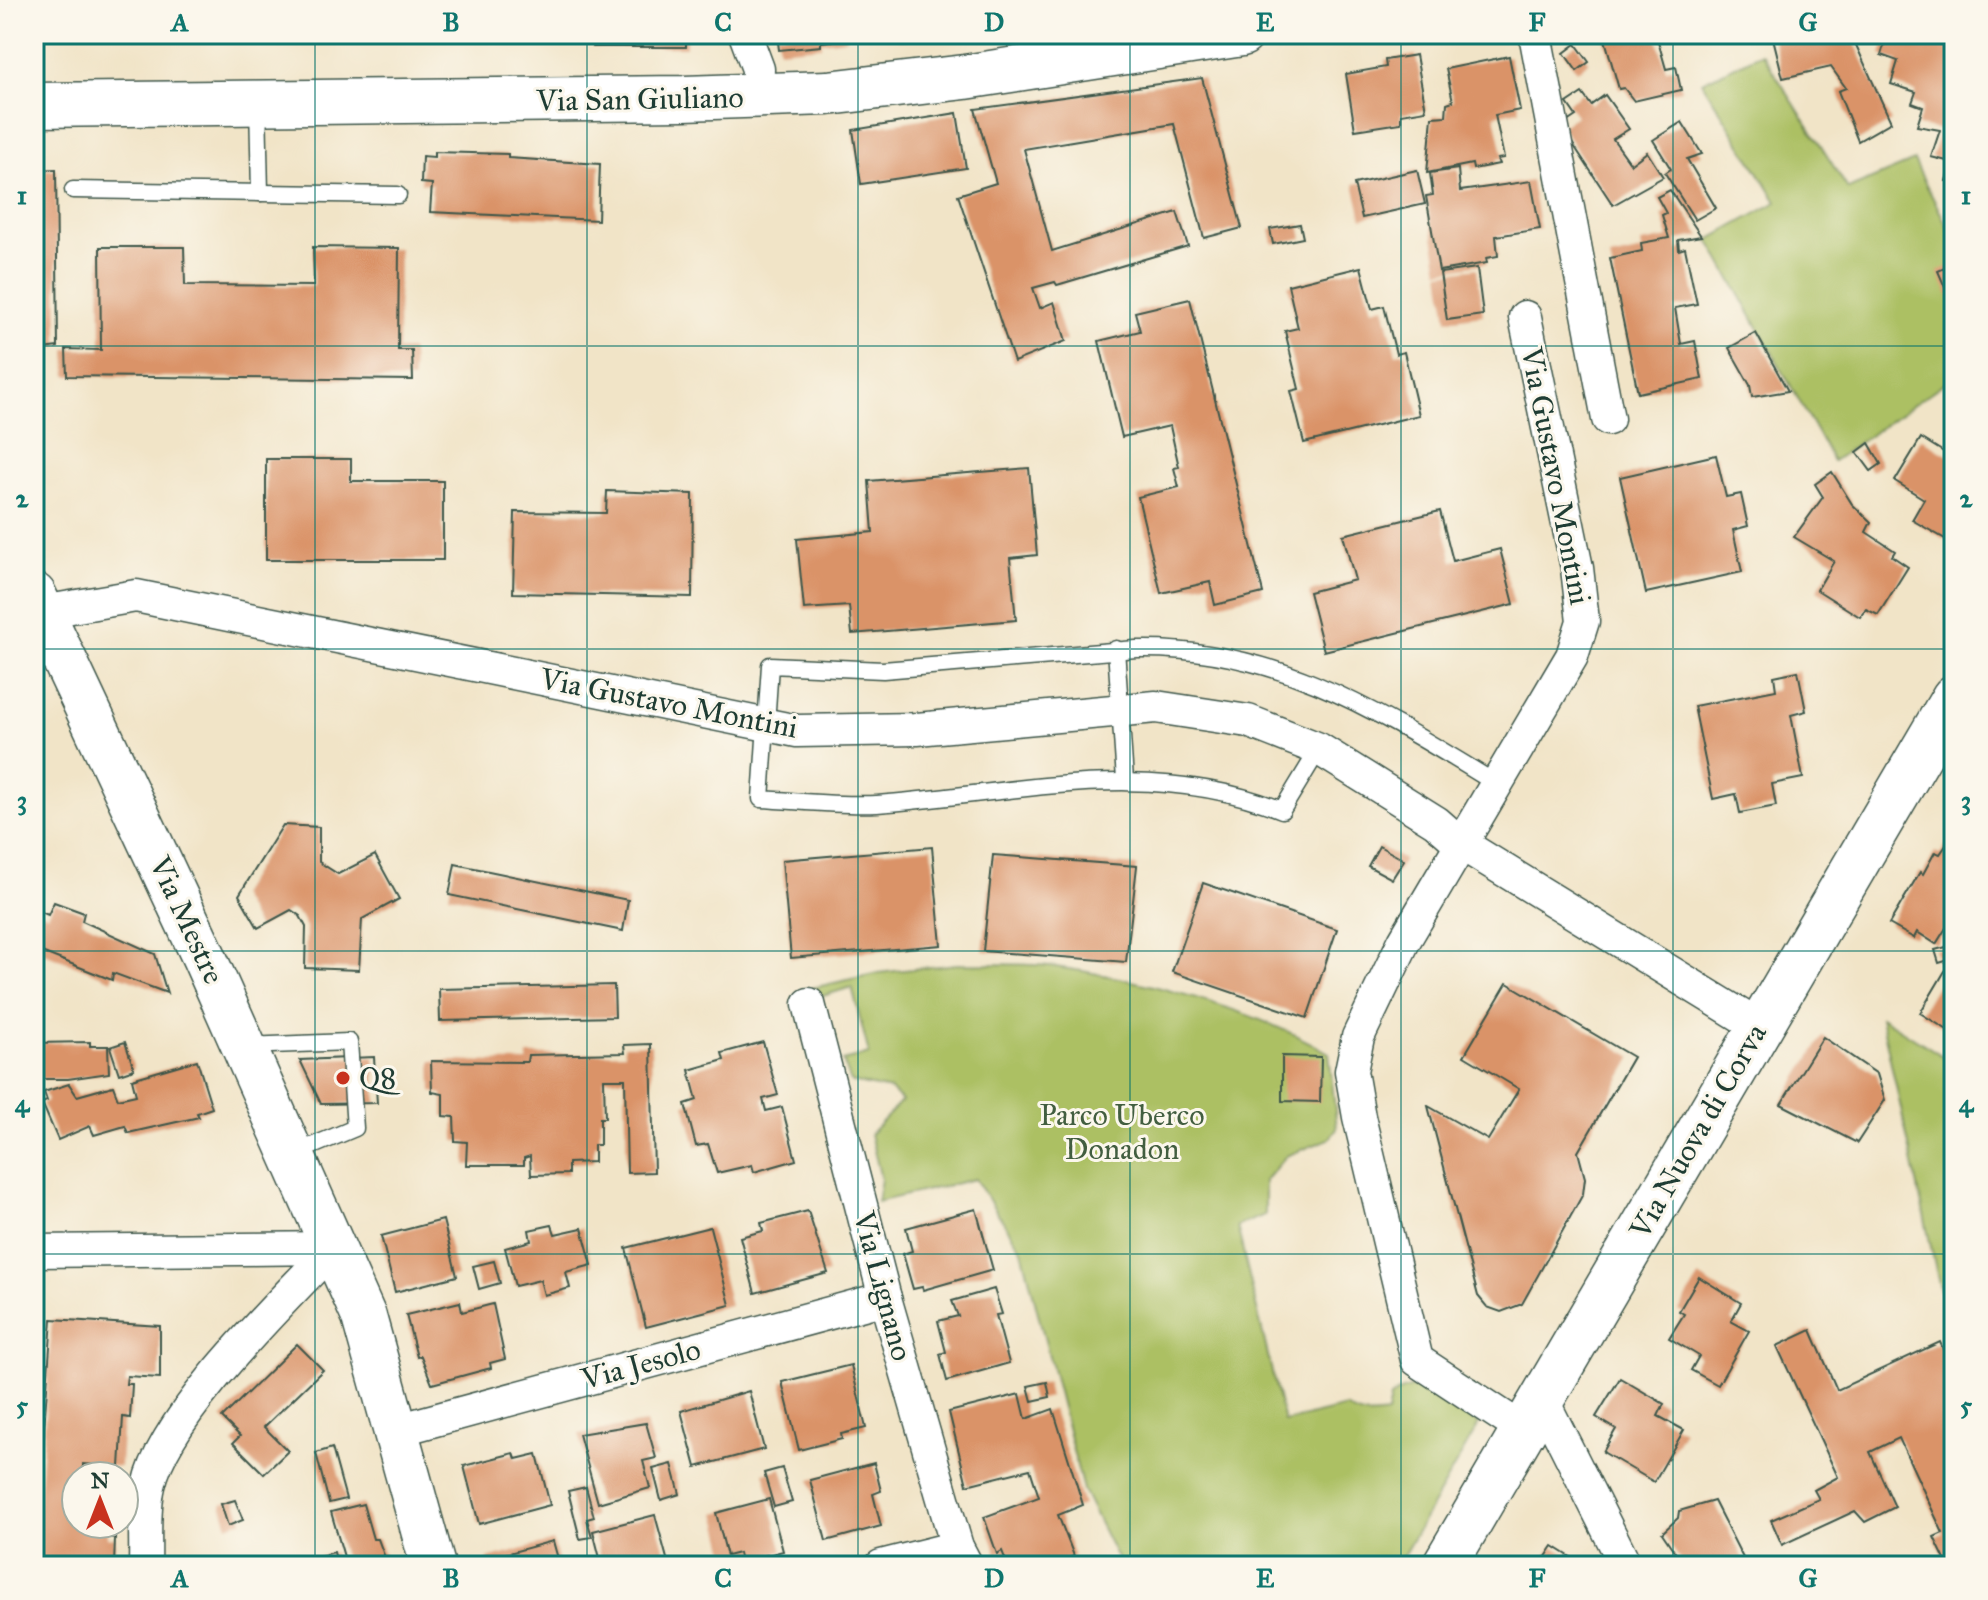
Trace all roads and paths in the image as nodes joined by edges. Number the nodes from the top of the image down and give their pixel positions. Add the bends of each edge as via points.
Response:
1 (745, 34) edge
2 (1242, 34) edge
3 (1535, 34) edge
4 (757, 97) junction
5 (258, 103) junction
6 (34, 105) edge
7 (73, 190) dead end
8 (260, 193) junction
9 (398, 195) dead end
10 (1525, 317) dead end
11 (1608, 419) dead end
12 (38, 604) edge
13 (1116, 649) junction
14 (1954, 697) edge
15 (1120, 711) junction
16 (766, 726) junction
17 (1319, 749) junction
18 (1125, 780) junction
19 (1497, 784) junction
20 (1460, 843) junction
21 (809, 1004) dead end
22 (1758, 1026) junction
23 (244, 1046) junction
24 (292, 1154) junction
25 (333, 1248) junction
26 (34, 1251) edge
27 (885, 1298) junction
28 (1534, 1416) junction
29 (398, 1430) junction
30 (962, 1557) edge
31 (145, 1566) edge
32 (433, 1566) edge
33 (881, 1566) edge
34 (1444, 1566) edge
35 (1626, 1566) edge

1 - 4 street via 758,69
2 - 4 main road, Via San Giuliano via 965,77
3 - 11 street
4 - 5 main road, Via San Giuliano
5 - 6 main road, Via San Giuliano
5 - 8 lane
7 - 8 lane
8 - 9 lane
10 - 19 street, Via Gustavo Montini via 1577,568 1583,621 1572,656
12 - 16 street, Via Gustavo Montini via 136,596
12 - 23 main road, Via Mestre
13 - 15 lane
13 - 16 lane via 897,669 770,665
13 - 19 lane via 1189,650 1278,668 1441,749
14 - 22 main road, Via Nuova di Corva
15 - 16 street, Via Gustavo Montini via 917,729 797,731
15 - 17 street, Via Gustavo Montini via 1156,707 1248,721
15 - 18 lane
16 - 18 lane via 761,799 876,804
17 - 18 lane via 1282,810 1184,784
17 - 20 street, Via Gustavo Montini via 1436,822
19 - 20 street, Via Gustavo Montini
20 - 22 street, Via Gustavo Montini
20 - 28 street via 1358,1037 1351,1071 1417,1360
21 - 27 street, Via Lignano
22 - 28 main road, Via Nuova di Corva
23 - 24 main road, Via Mestre
23 - 24 lane via 349,1042 355,1128
24 - 25 main road, Via Mestre
25 - 26 street
25 - 29 main road, Via Mestre via 364,1317
25 - 31 street via 244,1341 173,1432 149,1485
27 - 29 street, Via Jesolo
27 - 30 street, Via Lignano
28 - 34 main road, Via Nuova di Corva
28 - 35 street
29 - 32 main road, Via Mestre
30 - 33 street

